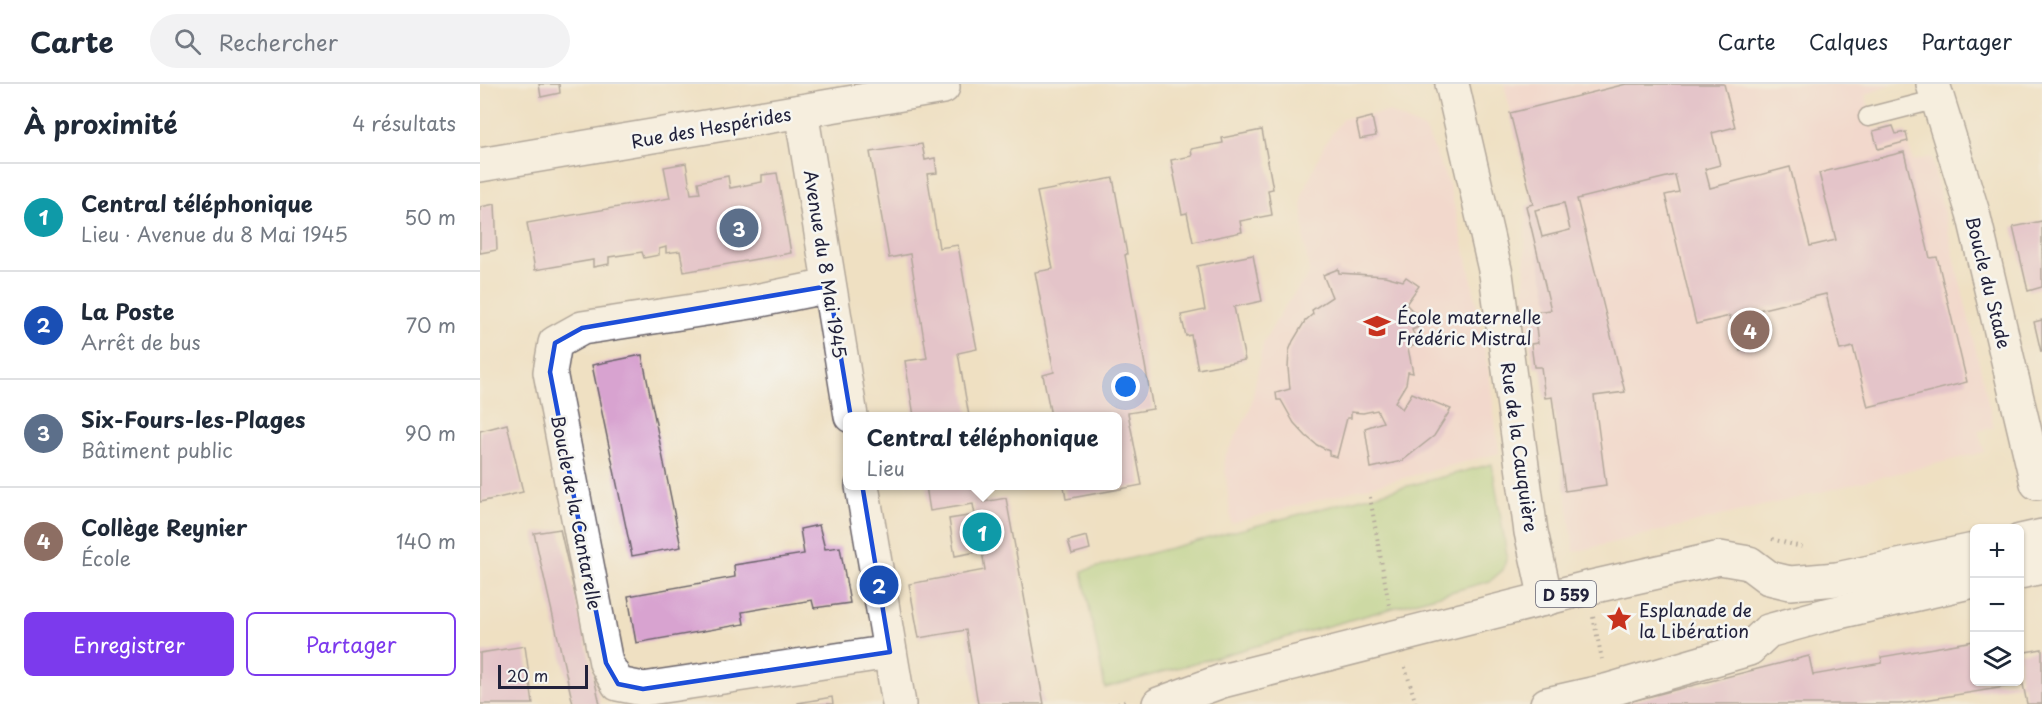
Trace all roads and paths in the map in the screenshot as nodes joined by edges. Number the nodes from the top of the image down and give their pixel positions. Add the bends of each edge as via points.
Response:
1 (1452, 84) edge
2 (943, 87) dead end
3 (1936, 91) edge
4 (801, 111) junction
5 (1868, 117) dead end
6 (480, 165) edge
7 (830, 286) junction
8 (850, 412) edge
9 (2037, 483) dead end
10 (863, 490) edge
11 (1370, 496) dead end
12 (2042, 536) edge
13 (2024, 539) edge
14 (1970, 551) edge
15 (2042, 567) edge
16 (2024, 571) edge
17 (1769, 578) junction
18 (1970, 583) edge
19 (1587, 588) junction
20 (1546, 599) junction
21 (1768, 632) junction
22 (1396, 636) junction
23 (890, 652) junction
24 (1609, 690) junction
25 (899, 704) edge
26 (1159, 704) edge
27 (1416, 704) edge
28 (1547, 704) edge

1 - 20 street, Rue de la Cauquière via 1496,274 1531,532
2 - 4 street, Rue des Hespérides
3 - 5 lane
3 - 9 street, Boucle du Stade via 1973,213
4 - 6 street, Rue des Hespérides
4 - 7 street, Avenue du 8 Mai 1945
7 - 8 street, Avenue du 8 Mai 1945
7 - 23 street, Boucle de la Cantarelle via 752,308 582,328 555,343 550,372 606,663 618,684 643,689
10 - 23 street
11 - 22 path
12 - 13 street
14 - 17 street, D 559 via 1824,582 1790,583
15 - 16 street
17 - 19 street, D 559 via 1749,563 1719,558
17 - 21 street via 1775,606
18 - 21 street
19 - 20 street, D 559
19 - 24 path
20 - 22 street, D 559
21 - 24 street via 1749,649
22 - 26 street, D 559 via 1222,681
22 - 27 path
23 - 25 street
24 - 28 street

